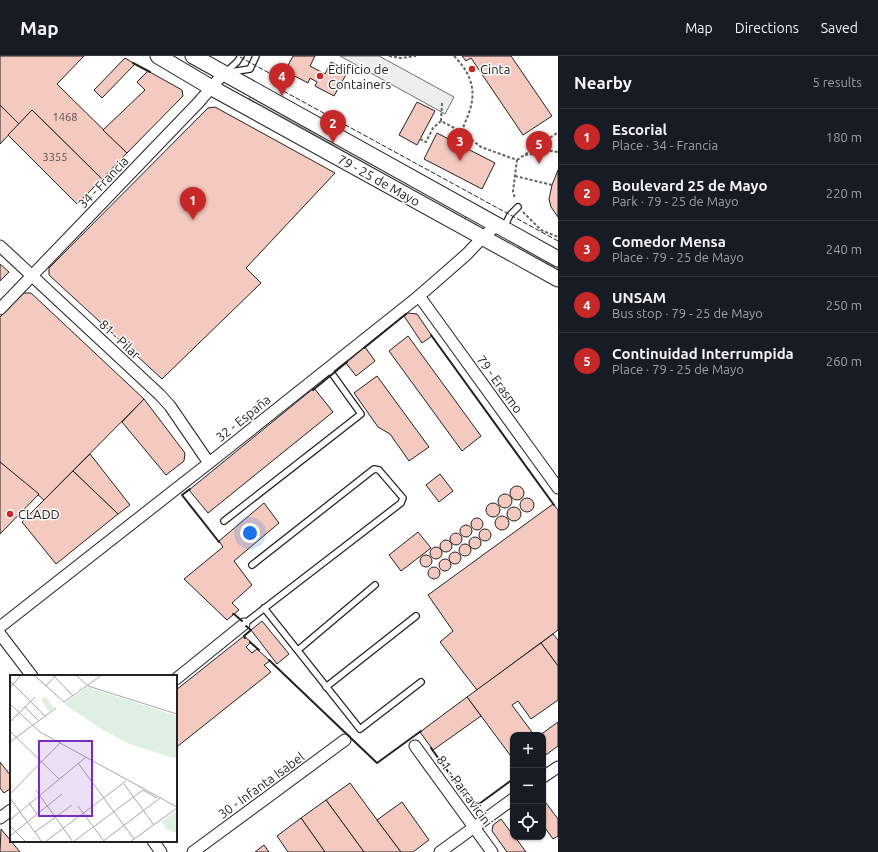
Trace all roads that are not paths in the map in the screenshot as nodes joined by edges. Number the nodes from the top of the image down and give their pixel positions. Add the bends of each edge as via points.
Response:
1 (158, 56) edge
2 (193, 56) edge
3 (240, 56) edge
4 (256, 56) edge
5 (224, 73) junction
6 (212, 88) junction
7 (518, 207) road end
8 (497, 225) junction
9 (482, 237) junction
10 (0, 246) edge
11 (558, 259) edge
12 (32, 276) junction
13 (558, 279) edge
14 (419, 296) junction
15 (0, 309) edge
16 (328, 368) junction
17 (209, 463) junction
18 (558, 488) edge
19 (224, 521) dead end
20 (252, 564) dead end
21 (375, 585) dead end
22 (264, 608) junction
23 (416, 616) dead end
24 (244, 624) joint
25 (0, 627) edge
26 (0, 634) edge
27 (298, 650) junction
28 (31, 675) edge
29 (177, 679) edge
30 (421, 682) dead end
31 (326, 686) junction
32 (345, 740) dead end
33 (415, 746) dead end
34 (558, 766) edge
35 (546, 775) edge
36 (510, 801) edge
37 (10, 811) edge
38 (0, 818) edge
39 (474, 827) junction
40 (154, 842) edge
41 (161, 852) edge
42 (193, 852) edge
43 (440, 852) edge
44 (492, 852) edge

1 - 6 main road, 79 - 25 de Mayo
2 - 5 main road, 79 - 25 de Mayo
3 - 5 lane
4 - 5 lane via 250,69
5 - 6 street, 34 - Francia
5 - 8 main road, 79 - 25 de Mayo
6 - 9 main road, 79 - 25 de Mayo
6 - 12 street, 34 - Francia
7 - 8 lane via 506,223
8 - 9 street, 32 - España
8 - 11 main road, 79 - 25 de Mayo
9 - 13 main road, 79 - 25 de Mayo
9 - 14 street, 32 - España via 468,254
10 - 12 street, 81 - Pilar
12 - 15 street, 34 - Francia
12 - 17 street, 81 - Pilar via 160,395
14 - 16 street, 32 - España
14 - 18 street, 79 - Erasmo
16 - 17 street, 32 - España
16 - 19 lane via 361,414
17 - 25 street, 32 - España
20 - 22 lane via 374,469 379,470 403,498 401,503
21 - 27 lane
22 - 24 lane
22 - 27 lane
23 - 31 lane
24 - 29 street
26 - 28 street
27 - 31 lane
30 - 31 lane via 360,729
32 - 42 street, 30 - Infanta Isabel
33 - 39 street, 81 - Parravicini
34 - 35 street
36 - 39 street
37 - 38 street
39 - 43 street
39 - 44 street, 81 - Parravicini
40 - 41 street

